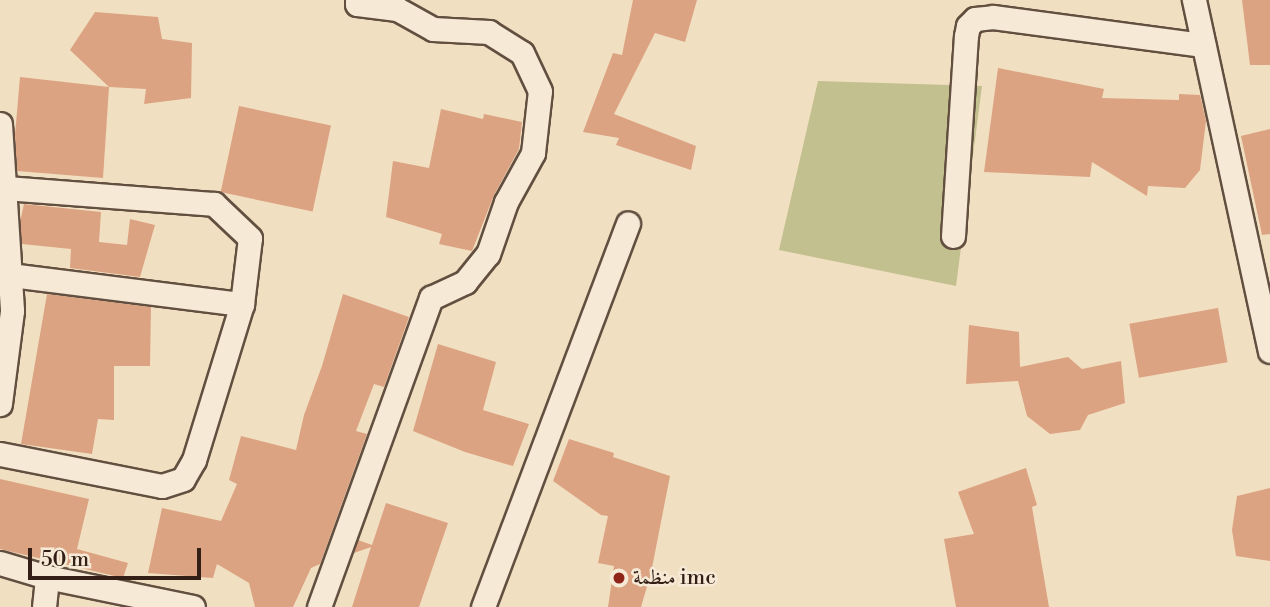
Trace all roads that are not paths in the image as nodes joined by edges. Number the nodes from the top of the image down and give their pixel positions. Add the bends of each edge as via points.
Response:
1 (357, 0) edge
2 (1194, 0) edge
3 (1203, 45) junction
4 (0, 124) edge
5 (5, 188) junction
6 (628, 224) dead end
7 (953, 236) dead end
8 (12, 275) junction
9 (242, 304) junction
10 (1270, 351) edge
11 (0, 404) edge
12 (0, 454) edge
13 (0, 563) edge
14 (47, 577) junction
15 (44, 607) edge
16 (193, 607) edge
17 (318, 607) edge
18 (483, 607) edge

1 - 17 street via 357,4 397,9 433,29 489,32 522,53 540,91 533,153 506,202 488,254 465,282 431,299
2 - 3 street
3 - 7 street via 993,17 975,19 966,36
3 - 10 street
4 - 5 street
5 - 8 street
5 - 9 street via 214,204 250,238
6 - 18 street
8 - 9 street
8 - 11 street via 9,347
9 - 12 street via 194,460 183,479 162,486
13 - 14 street
14 - 15 street
14 - 16 street

